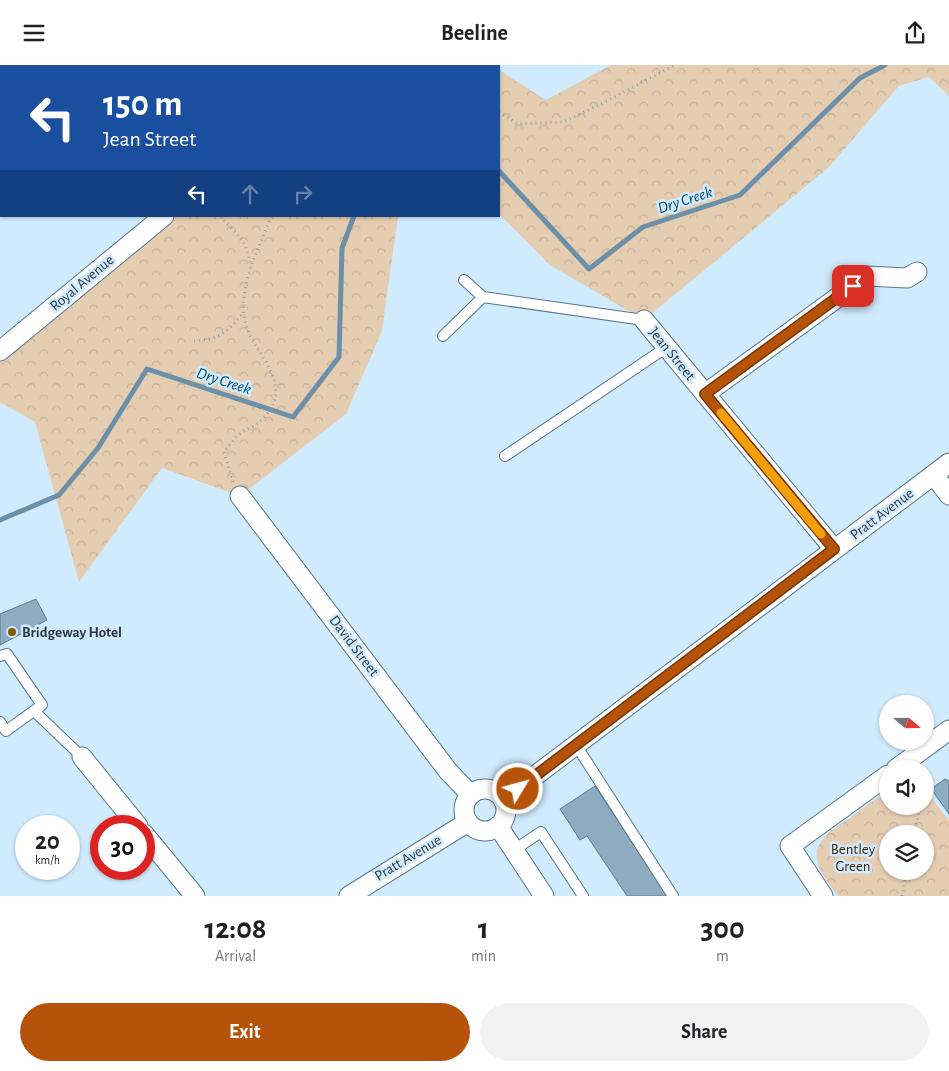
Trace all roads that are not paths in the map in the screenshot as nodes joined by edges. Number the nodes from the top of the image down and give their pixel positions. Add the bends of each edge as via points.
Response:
1 (163, 217) edge
2 (918, 272) dead end
3 (464, 280) dead end
4 (483, 297) junction
5 (644, 320) joint
6 (443, 335) dead end
7 (666, 347) junction
8 (0, 351) edge
9 (705, 394) junction
10 (505, 456) dead end
11 (942, 469) edge
12 (949, 495) edge
13 (240, 496) road end
14 (834, 549) junction
15 (0, 657) edge
16 (34, 711) junction
17 (0, 722) edge
18 (949, 730) edge
19 (576, 745) junction
20 (82, 757) joint
21 (908, 760) edge
22 (879, 782) edge
23 (471, 795) junction
24 (503, 799) junction
25 (129, 815) edge
26 (468, 822) junction
27 (498, 825) junction
28 (155, 847) edge
29 (514, 849) junction
30 (194, 896) edge
31 (348, 896) edge
32 (544, 896) edge
33 (583, 896) edge
34 (673, 896) edge
35 (822, 896) edge

1 - 8 street, Royal Avenue
2 - 9 street via 907,278 868,276
3 - 4 lane
4 - 5 lane
4 - 6 lane
5 - 7 street, Jean Street
7 - 9 street, Jean Street
7 - 10 lane
9 - 14 street, Jean Street
11 - 12 street
11 - 14 street, Pratt Avenue
13 - 23 street, David Street via 448,771
14 - 19 street, Pratt Avenue
15 - 16 lane via 7,654 42,705
16 - 17 lane via 6,731
16 - 20 lane
18 - 21 street
19 - 24 street, Pratt Avenue
19 - 34 lane
20 - 25 street
22 - 35 street via 790,846
23 - 24 street via 490,789
23 - 26 street via 464,810
24 - 27 street via 505,814
26 - 27 street via 476,829 484,830
26 - 31 street, Pratt Avenue
27 - 29 street
28 - 30 street
29 - 32 street
29 - 33 lane via 541,832

